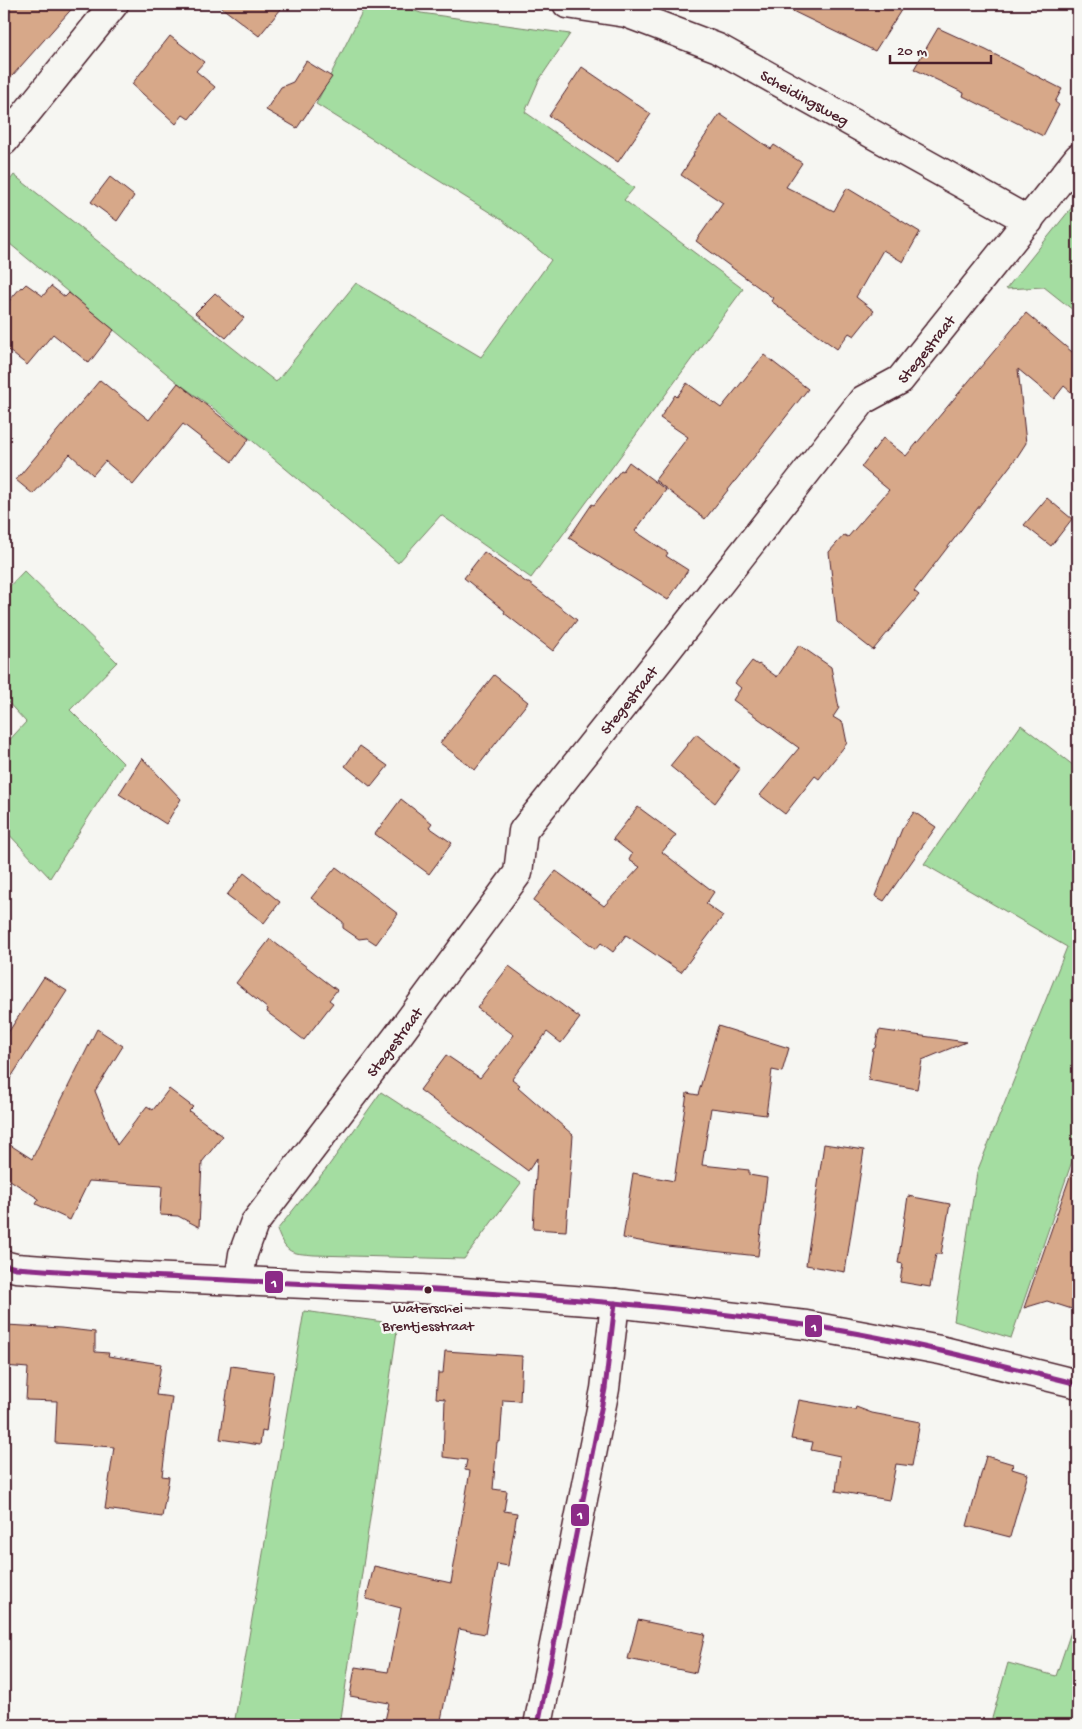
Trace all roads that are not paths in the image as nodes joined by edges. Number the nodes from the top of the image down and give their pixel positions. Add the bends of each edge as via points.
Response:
1 (114, 4) edge
2 (567, 4) edge
3 (4, 141) edge
4 (1078, 158) edge
5 (1029, 221) junction
6 (4, 1265) edge
7 (239, 1281) junction
8 (615, 1303) junction
9 (1078, 1384) edge
10 (538, 1725) edge

1 - 3 street
2 - 5 street, Scheidingsweg via 626,13 718,48
4 - 5 street, Stegestraat
5 - 7 street, Stegestraat via 900,380 862,400 523,831 518,873 254,1224 243,1254
6 - 7 street via 126,1276
7 - 8 street via 421,1289
8 - 9 street via 806,1325 940,1350
8 - 10 street via 605,1389

